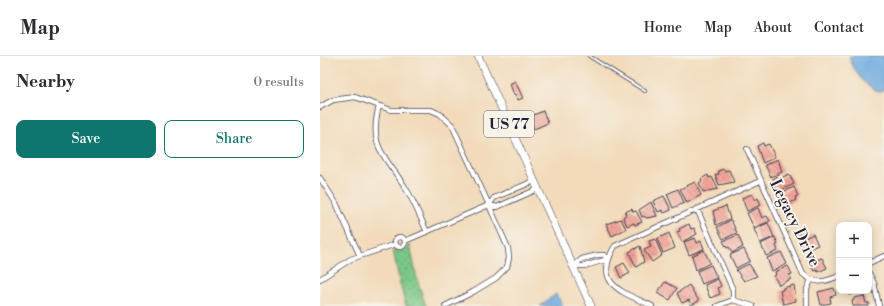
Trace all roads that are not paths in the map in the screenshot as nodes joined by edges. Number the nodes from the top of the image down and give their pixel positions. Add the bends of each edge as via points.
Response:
1 (478, 56) edge
2 (589, 56) edge
3 (645, 91) dead end
4 (379, 106) junction
5 (320, 107) edge
6 (747, 149) dead end
7 (320, 178) edge
8 (534, 181) junction
9 (760, 181) junction
10 (538, 189) junction
11 (489, 205) junction
12 (697, 209) junction
13 (427, 232) junction
14 (360, 256) junction
15 (884, 256) edge
16 (608, 259) junction
17 (872, 262) edge
18 (572, 266) junction
19 (836, 277) edge
20 (320, 279) edge
21 (872, 279) edge
22 (810, 280) junction
23 (733, 300) junction
24 (445, 306) edge
25 (591, 306) edge
26 (652, 306) edge
27 (717, 306) edge
28 (752, 306) edge
29 (808, 306) edge
30 (879, 306) edge

1 - 8 main road, US 77
2 - 3 lane
4 - 5 street via 355,97 333,100
4 - 11 street via 406,111 431,110 449,121
4 - 13 street via 374,127 377,145 406,189
6 - 9 street, Legacy Drive
7 - 14 street via 336,203
8 - 10 main road, US 77
8 - 11 street via 494,198
9 - 12 street
9 - 22 street, Legacy Drive via 803,274
10 - 11 street via 497,207
10 - 18 main road, US 77
11 - 13 street
11 - 24 street via 508,248 507,267 496,278 474,292
12 - 16 street via 620,243 615,246
12 - 23 street via 733,290
13 - 14 street via 405,241 399,238 396,244
14 - 20 street via 341,264
15 - 17 street
16 - 18 street via 585,266
16 - 18 street via 604,256 592,256
16 - 26 street via 608,276 615,286
18 - 25 main road, US 77
19 - 22 street, Legacy Drive via 827,281
21 - 30 street
22 - 29 street via 807,289
23 - 27 street
23 - 28 street

